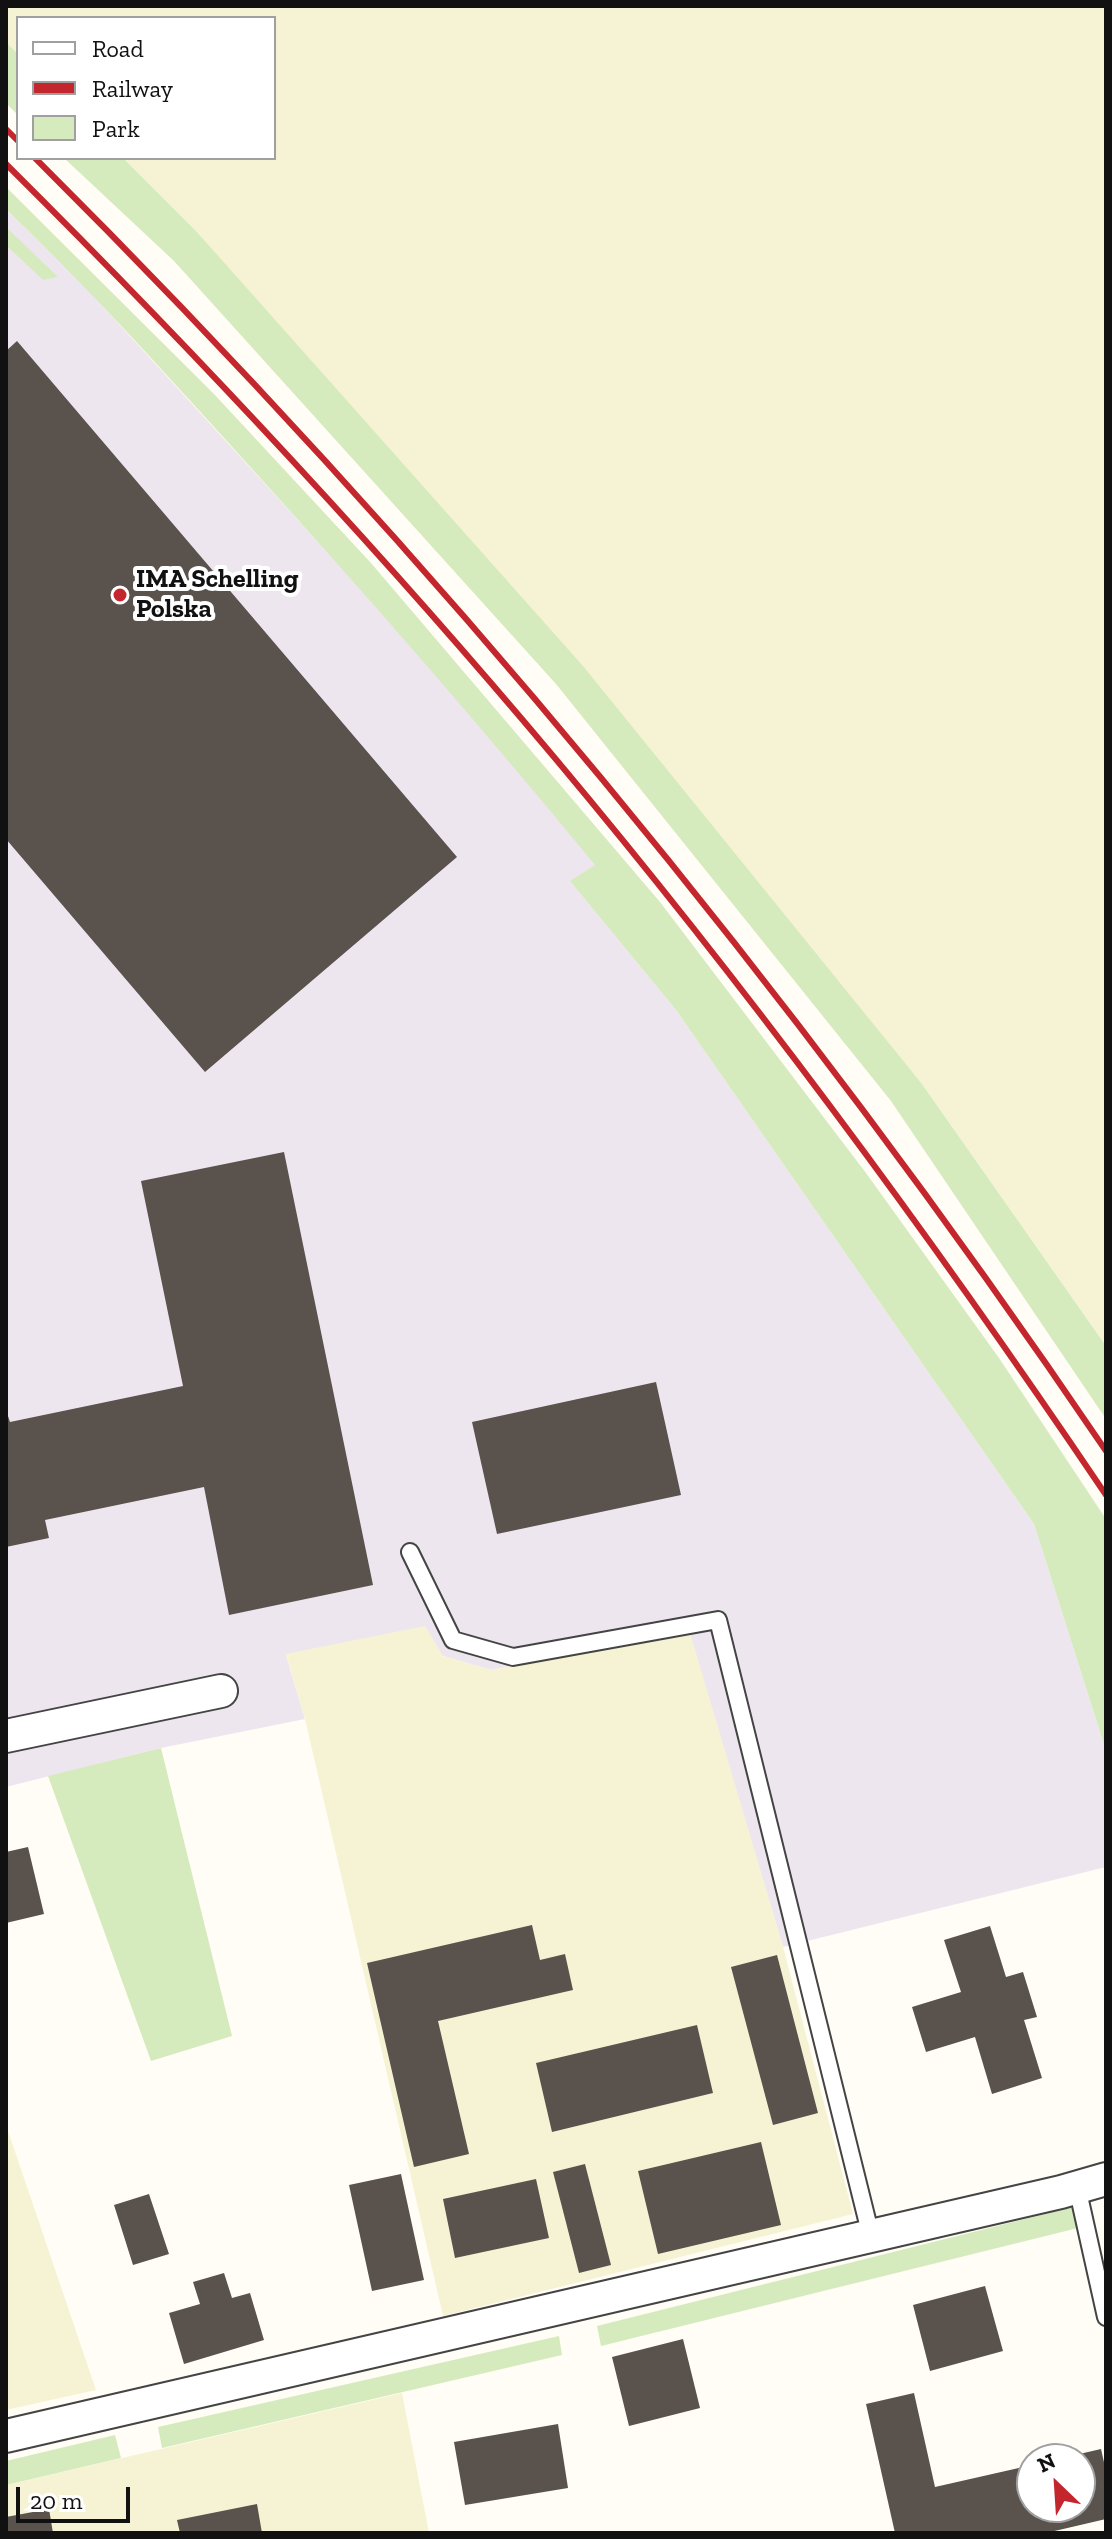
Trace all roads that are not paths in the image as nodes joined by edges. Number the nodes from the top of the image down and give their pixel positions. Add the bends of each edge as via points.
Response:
1 (410, 1552) dead end
2 (221, 1691) dead end
3 (6, 1736) edge
4 (1092, 2183) edge
5 (871, 2236) junction
6 (1106, 2317) edge
7 (6, 2436) edge

1 - 5 lane via 453,1640 513,1657 718,1620
2 - 3 street
4 - 5 street
4 - 6 lane
5 - 7 street

